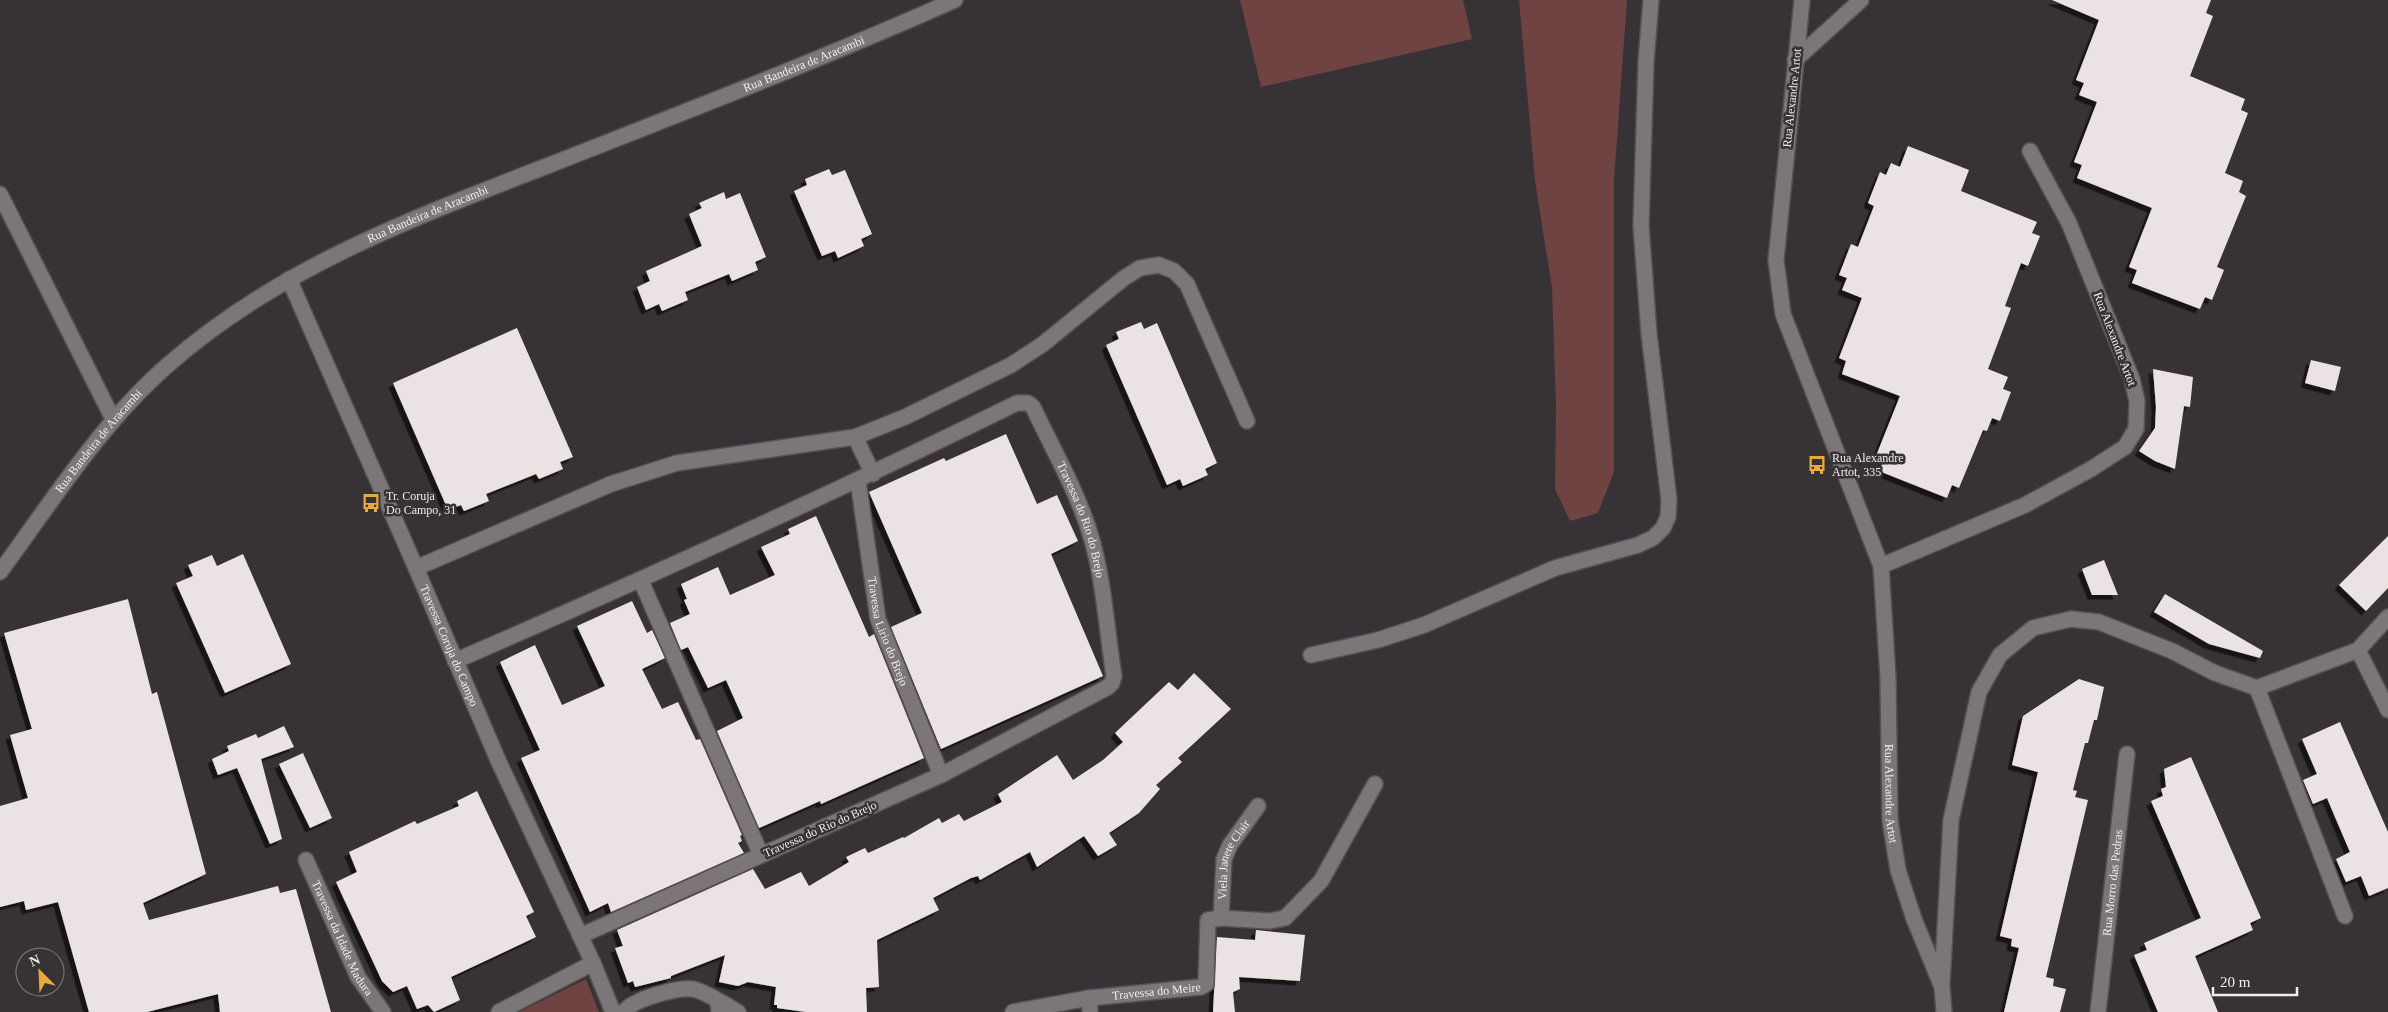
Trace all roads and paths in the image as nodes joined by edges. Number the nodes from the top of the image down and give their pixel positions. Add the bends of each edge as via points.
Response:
1 (955, 0) edge
2 (1651, 0) edge
3 (1802, 0) edge
4 (1862, 0) edge
5 (1795, 60) junction
6 (2030, 150) dead end
7 (0, 194) edge
8 (289, 279) junction
9 (113, 420) junction
10 (1247, 421) dead end
11 (855, 437) junction
12 (873, 474) junction
13 (858, 481) junction
14 (1881, 566) junction
15 (416, 568) junction
16 (0, 572) edge
17 (640, 581) junction
18 (2388, 617) edge
19 (2358, 650) junction
20 (1311, 655) dead end
21 (455, 661) junction
22 (2257, 688) junction
23 (2388, 710) edge
24 (2128, 754) dead end
25 (941, 775) junction
26 (1375, 784) dead end
27 (1258, 806) dead end
28 (760, 856) junction
29 (306, 860) dead end
30 (2345, 916) dead end
31 (1221, 918) junction
32 (580, 936) junction
33 (593, 963) junction
34 (1942, 987) junction
35 (1090, 1005) edge
36 (719, 1007) edge
37 (383, 1012) edge
38 (499, 1012) edge
39 (613, 1012) edge
40 (624, 1012) edge
41 (738, 1012) edge
42 (1013, 1012) edge
43 (1944, 1012) edge
44 (2098, 1012) edge

1 - 8 street, Rua Bandeira de Aracambi via 857,44 393,226
2 - 20 street via 1641,226 1649,334 1669,500 1663,528 1653,538 1638,545 1555,568 1424,625 1378,640
3 - 5 street, Rua Alexandre Artot
4 - 5 street
5 - 14 street, Rua Alexandre Artot via 1776,260 1782,314
6 - 14 street, Rua Alexandre Artot via 2069,223 2132,379 2137,401 2136,429 2125,447 2025,505
7 - 9 street
8 - 9 street, Rua Bandeira de Aracambi via 222,321 168,365
8 - 15 street, Travessa Coruja do Campo
9 - 16 street, Rua Bandeira de Aracambi
10 - 11 street via 1187,284 1174,270 1159,266 1140,268 1124,278 1043,344 1011,365 905,417
11 - 12 street
11 - 15 street via 678,463 611,484
12 - 13 street, Travessa do Rio do Brejo
12 - 25 street, Travessa do Rio do Brejo via 1017,403 1028,403 1033,407 1092,540 1114,676 1112,683
13 - 17 street, Travessa do Rio do Brejo
13 - 25 street, Travessa Lirio do Brejo via 878,620
14 - 34 street, Rua Alexandre Artot via 1888,678 1890,820 1898,870
15 - 21 street, Travessa Coruja do Campo
17 - 21 street, Travessa do Rio do Brejo
17 - 28 street
18 - 19 street
19 - 22 street
19 - 23 street
21 - 32 street, Travessa Coruja do Campo
22 - 30 street
22 - 34 street via 2099,622 2071,619 2033,628 2000,655 1979,692 1951,820
24 - 44 street, Rua Morro das Pedras
25 - 28 street, Travessa do Rio do Brejo
26 - 31 street via 1321,881 1284,918 1270,922
27 - 31 street, Viela Janete Clair via 1224,858
28 - 32 street, Travessa do Rio do Brejo
29 - 37 street, Travessa da Idade Madura via 358,977
31 - 35 street, Travessa do Meire via 1208,922 1206,984
32 - 33 street, Travessa Coruja do Campo
33 - 38 street
33 - 39 street, Travessa Coruja do Campo
34 - 43 street, Rua Alexandre Artot
35 - 42 street, Travessa do Meire
36 - 40 street via 690,989 634,1002
36 - 41 street

